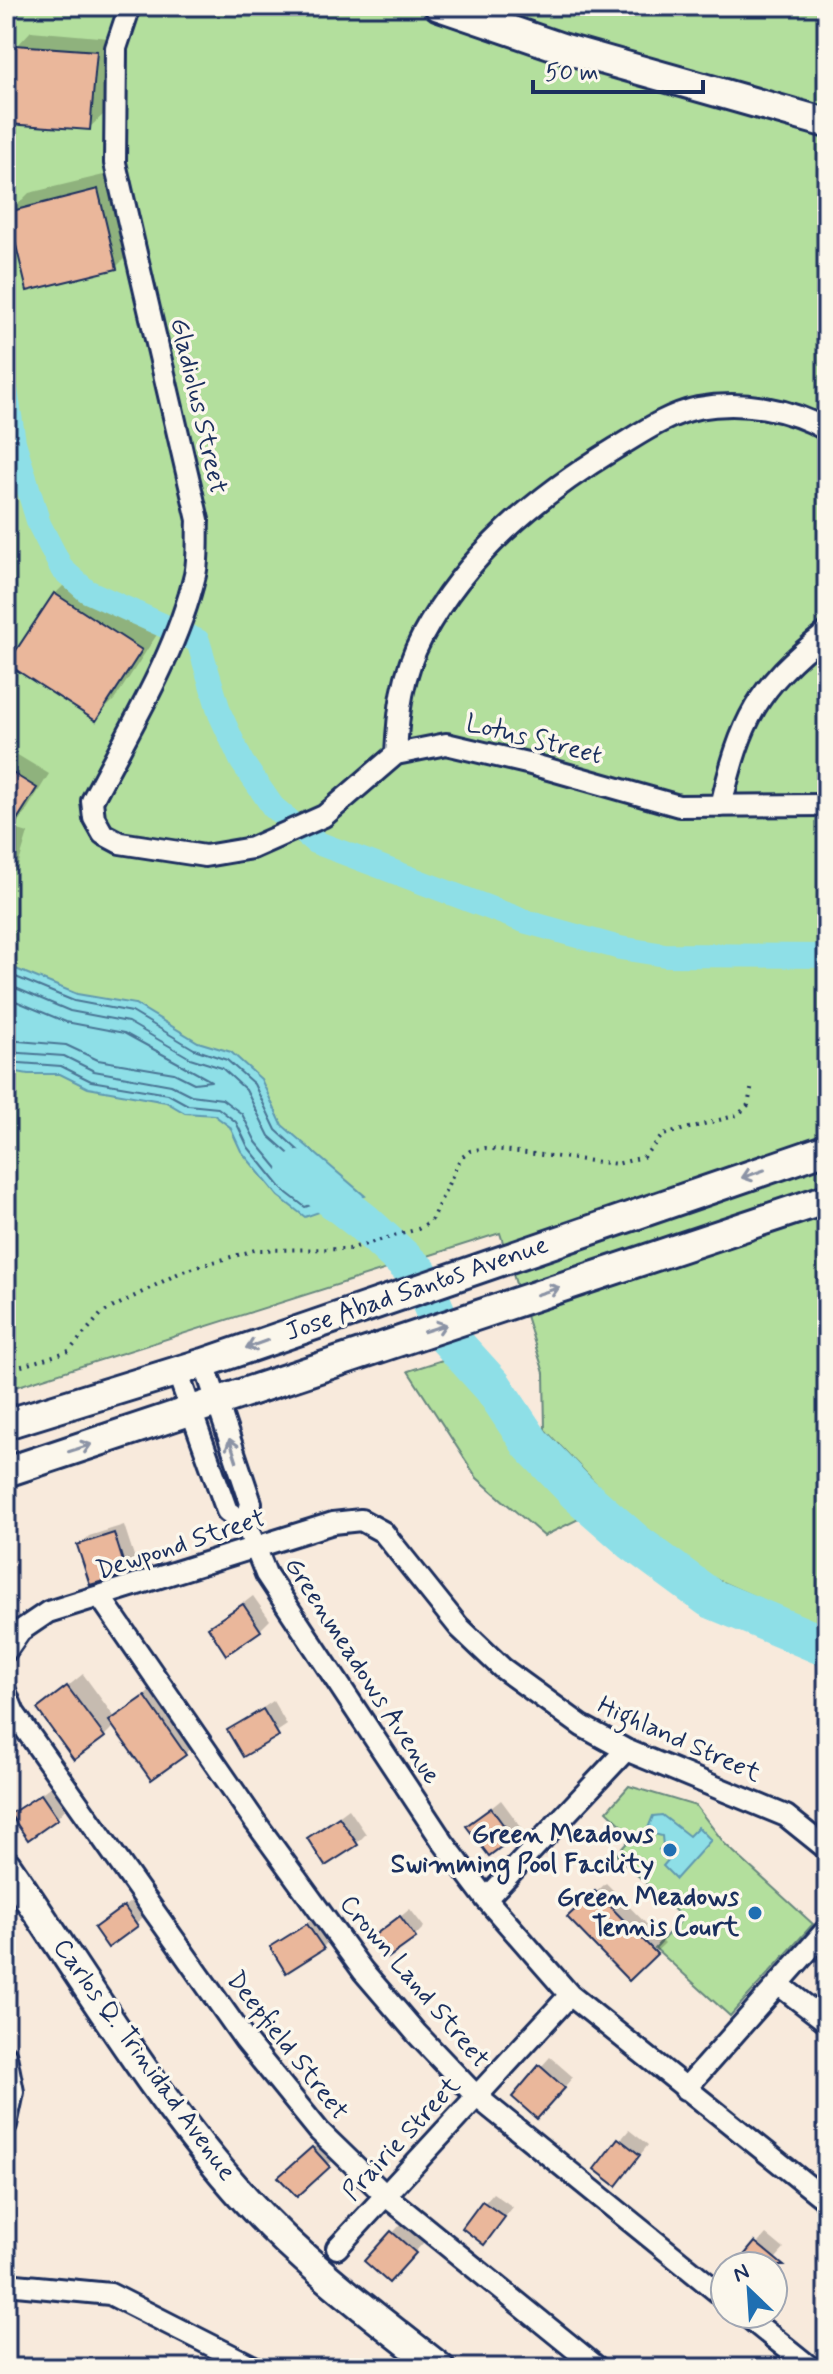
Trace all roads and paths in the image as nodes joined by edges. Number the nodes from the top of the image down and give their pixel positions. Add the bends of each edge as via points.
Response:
1 (130, 6) edge
2 (439, 6) edge
3 (827, 123) edge
4 (827, 430) edge
5 (827, 632) edge
6 (396, 754) junction
7 (92, 801) joint
8 (827, 805) edge
9 (721, 806) junction
10 (752, 1085) dead end
11 (827, 1149) edge
12 (827, 1199) edge
13 (190, 1367) junction
14 (6, 1371) edge
15 (205, 1406) junction
16 (6, 1424) edge
17 (6, 1472) edge
18 (383, 1532) joint
19 (255, 1550) junction
20 (101, 1598) junction
21 (6, 1651) edge
22 (6, 1693) edge
23 (626, 1750) junction
24 (827, 1849) edge
25 (6, 1865) edge
26 (486, 1899) junction
27 (827, 1929) edge
28 (778, 1984) junction
29 (570, 1995) junction
30 (827, 2022) edge
31 (6, 2056) edge
32 (685, 2089) junction
33 (476, 2096) junction
34 (6, 2125) edge
35 (385, 2195) junction
36 (827, 2201) edge
37 (337, 2248) dead end
38 (6, 2284) edge
39 (709, 2285) edge
40 (764, 2330) edge
41 (256, 2368) edge
42 (440, 2368) edge
43 (598, 2368) edge
44 (811, 2368) edge

1 - 7 street, Gladiolus Street via 116,48 115,163 198,520 196,573 170,647
2 - 3 main road via 562,48
4 - 6 street via 777,409 697,408 655,424 559,483 459,579 421,639 398,699
5 - 9 street via 770,682 751,709
6 - 7 street, Lotus Street via 324,816 252,848 205,856 120,843 103,834
6 - 9 street, Lotus Street via 446,744 679,806
8 - 9 street, Lotus Street
10 - 14 path via 748,1105 738,1115 663,1135 643,1157 617,1164 485,1148 470,1151 460,1159 431,1221 418,1229 349,1249 255,1250 183,1271 102,1313 69,1351
11 -> 13 main road, Jose Abad Santos Avenue
15 -> 12 main road, Jose Abad Santos Avenue
13 - 15 street, Greenmeadows Avenue
13 - 16 main road, Jose Abad Santos Avenue
17 -> 15 main road, Jose Abad Santos Avenue
15 - 19 street, Greenmeadows Avenue via 227,1511 246,1524
18 - 19 street, Dewpond Street via 361,1520 333,1523
18 - 23 street, Highland Street via 459,1627 502,1668 582,1726
19 - 20 street, Dewpond Street
19 - 26 street, Greenmeadows Avenue via 443,1842
20 - 21 street, Dewpond Street via 48,1612 20,1631
20 - 33 street, Crown Land Street via 363,1971
22 - 35 street, Deepfield Street via 14,1713 245,2040 319,2131
23 - 24 street, Highland Street via 786,1816
23 - 26 street
25 - 42 main road, Carlos Q. Trinidad Avenue via 179,2117 247,2201 319,2271
26 - 29 street, Greenmeadows Avenue
27 - 28 street
28 - 30 street
28 - 32 street
29 - 32 street, Greenmeadows Avenue
29 - 33 street, Prairie Street
31 - 34 street via 13,2092
32 - 36 street, Greenmeadows Avenue
33 - 35 street, Prairie Street
33 - 39 street, Crown Land Street
35 - 37 street, Prairie Street
35 - 43 street, Deepfield Street
38 - 41 street via 110,2294
40 - 44 street

